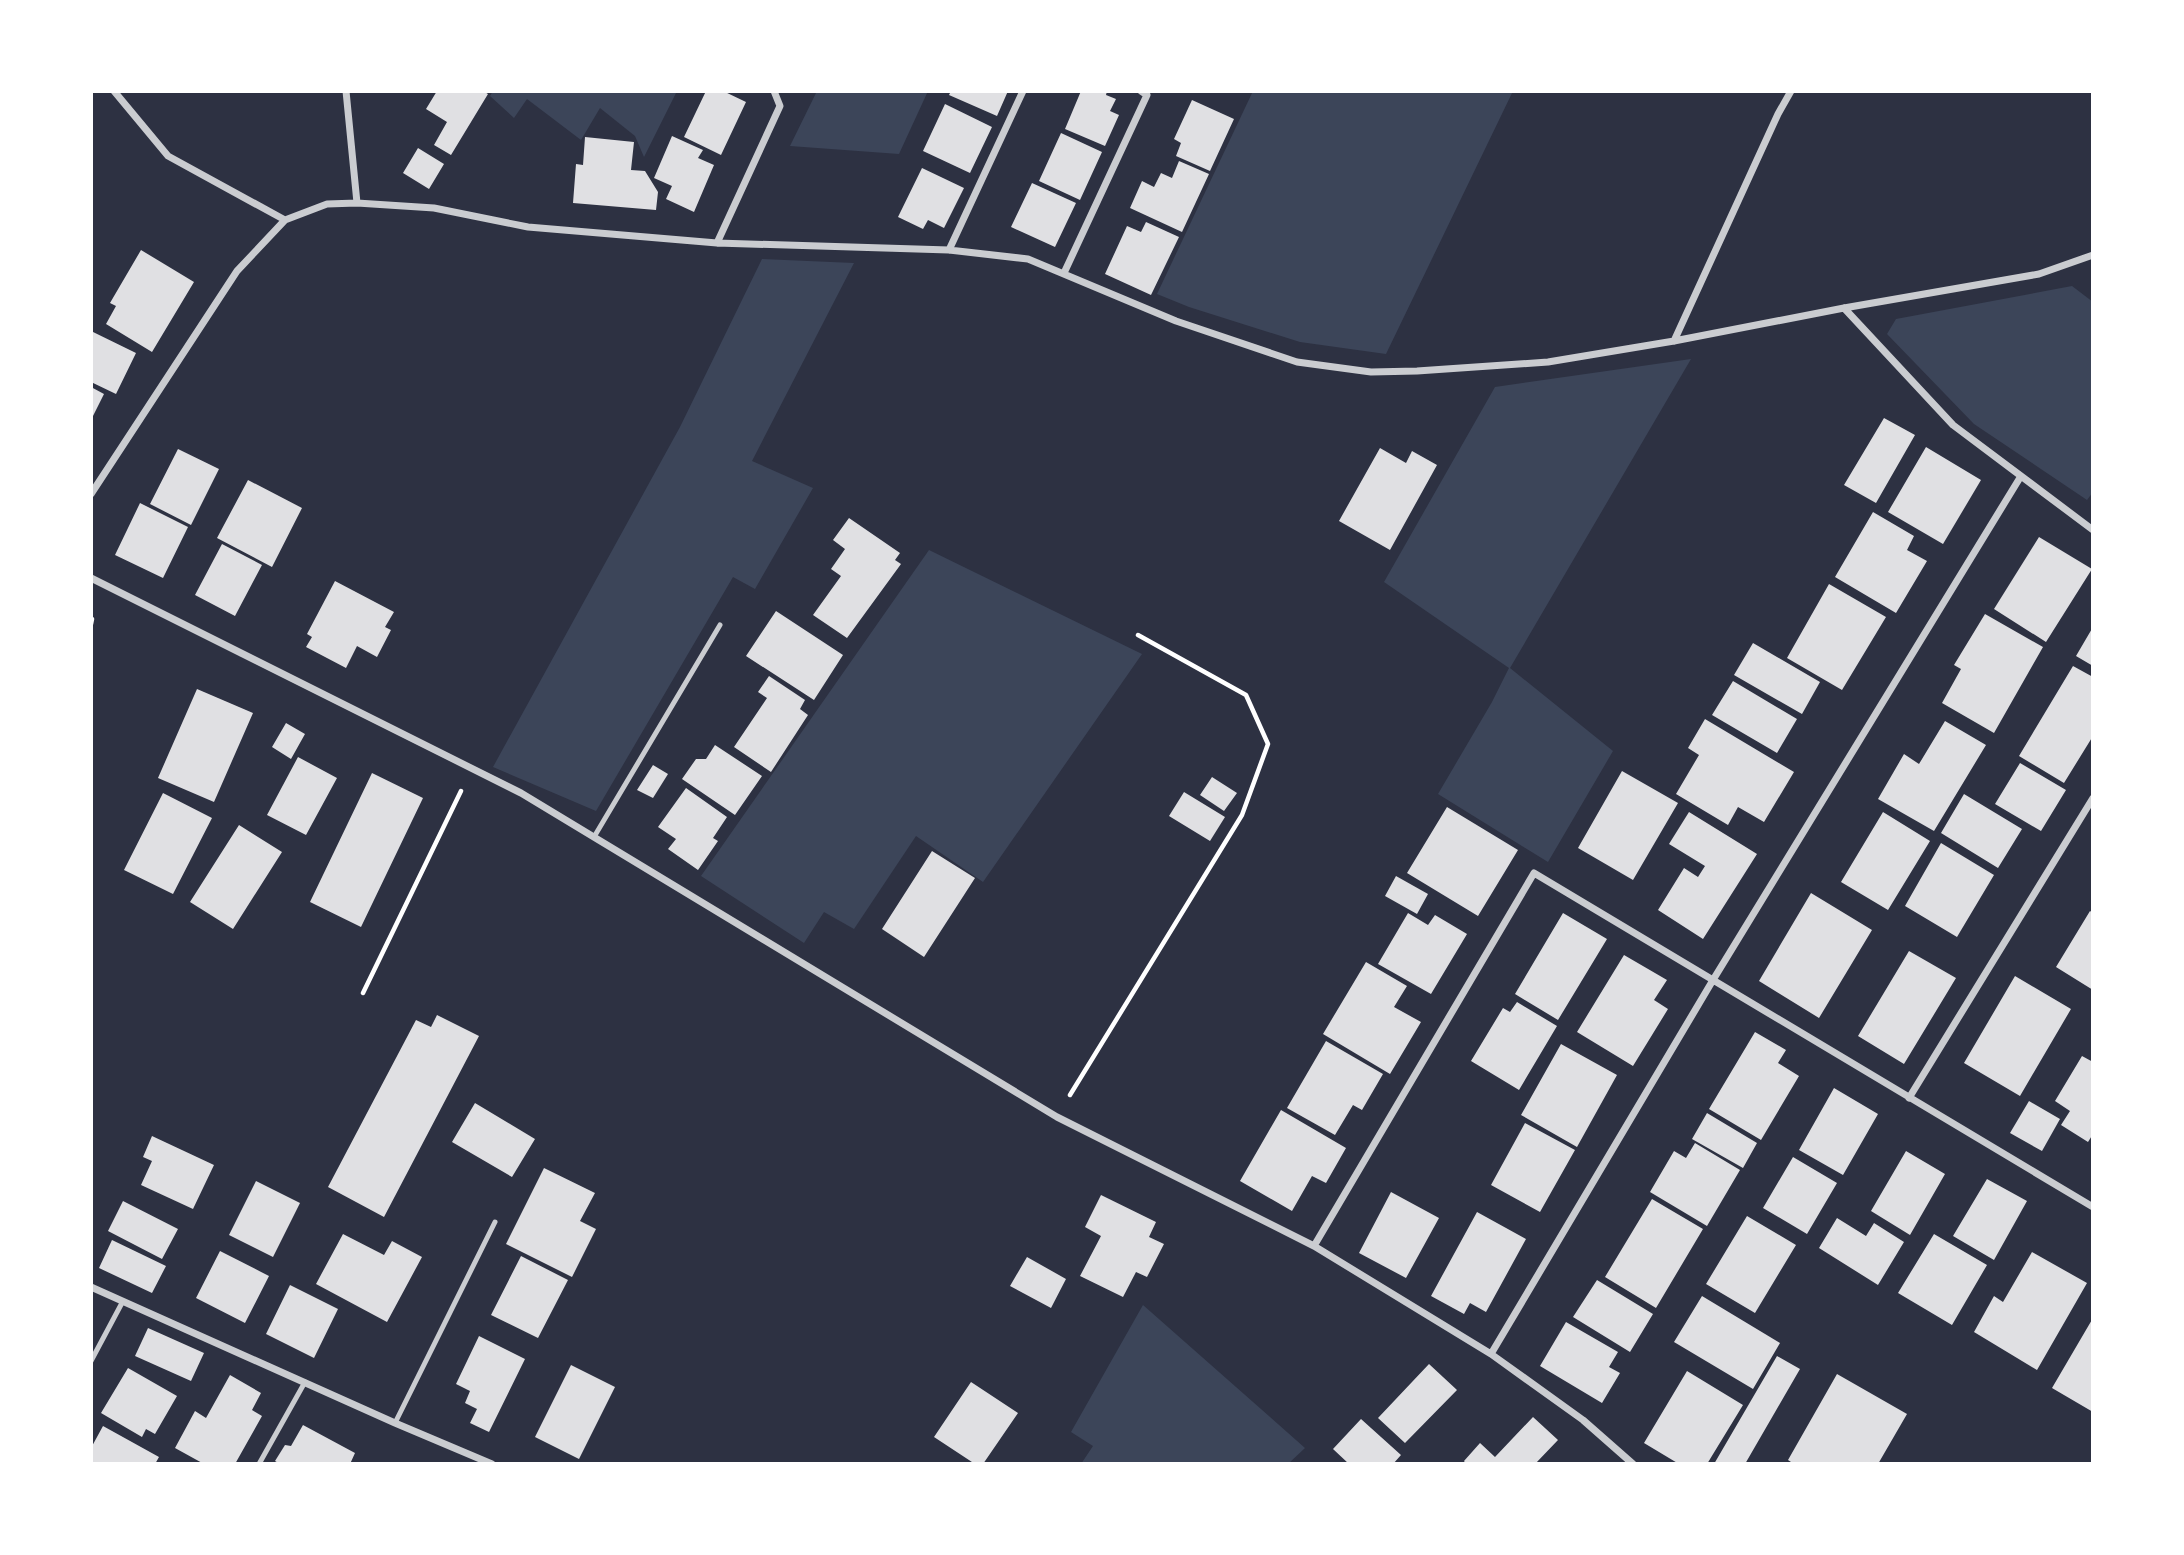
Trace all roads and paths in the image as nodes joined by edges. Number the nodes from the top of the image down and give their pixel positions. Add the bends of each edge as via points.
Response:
1 (114, 91) edge
2 (346, 91) edge
3 (774, 91) edge
4 (1023, 91) edge
5 (1141, 91) edge
6 (1791, 91) edge
7 (357, 203) junction
8 (285, 220) junction
9 (716, 243) junction
10 (949, 250) junction
11 (2093, 255) edge
12 (1064, 273) junction
13 (1844, 308) junction
14 (1674, 341) junction
15 (2021, 476) junction
16 (91, 494) edge
17 (2093, 530) edge
18 (91, 578) edge
19 (720, 625) dead end
20 (1138, 635) dead end
21 (472, 768) junction
22 (2093, 798) edge
23 (594, 837) junction
24 (1713, 980) junction
25 (363, 993) dead end
26 (1909, 1098) junction
27 (1056, 1117) junction
28 (2093, 1207) edge
29 (495, 1222) dead end
30 (1314, 1246) junction
31 (91, 1287) edge
32 (123, 1301) junction
33 (1491, 1354) junction
34 (91, 1361) edge
35 (305, 1382) junction
36 (395, 1423) junction
37 (259, 1464) edge
38 (492, 1464) edge
39 (1633, 1464) edge

1 - 8 street via 168,156
2 - 7 street
3 - 9 street via 780,106
4 - 10 street
5 - 12 street via 1147,95
6 - 14 street
7 - 8 street via 327,204
7 - 9 street via 434,208 528,227
8 - 16 street via 237,271
9 - 10 street
10 - 12 street via 1028,259
11 - 13 street via 2039,274
12 - 14 street via 1176,321 1297,362 1371,372 1548,362
13 - 14 street
13 - 15 street via 1954,425
15 - 17 street
15 - 24 street
18 - 21 street
19 - 23 lane
20 - 27 path via 1247,695 1268,744 1242,815
21 - 23 street
21 - 25 path
22 - 26 street
23 - 27 street
24 - 26 street
24 - 30 street via 1534,873
24 - 33 street
26 - 28 street
27 - 30 street
29 - 36 lane
30 - 33 street
31 - 32 street
32 - 34 lane
32 - 35 street
33 - 39 street via 1583,1420
35 - 36 street
35 - 37 lane
36 - 38 street

